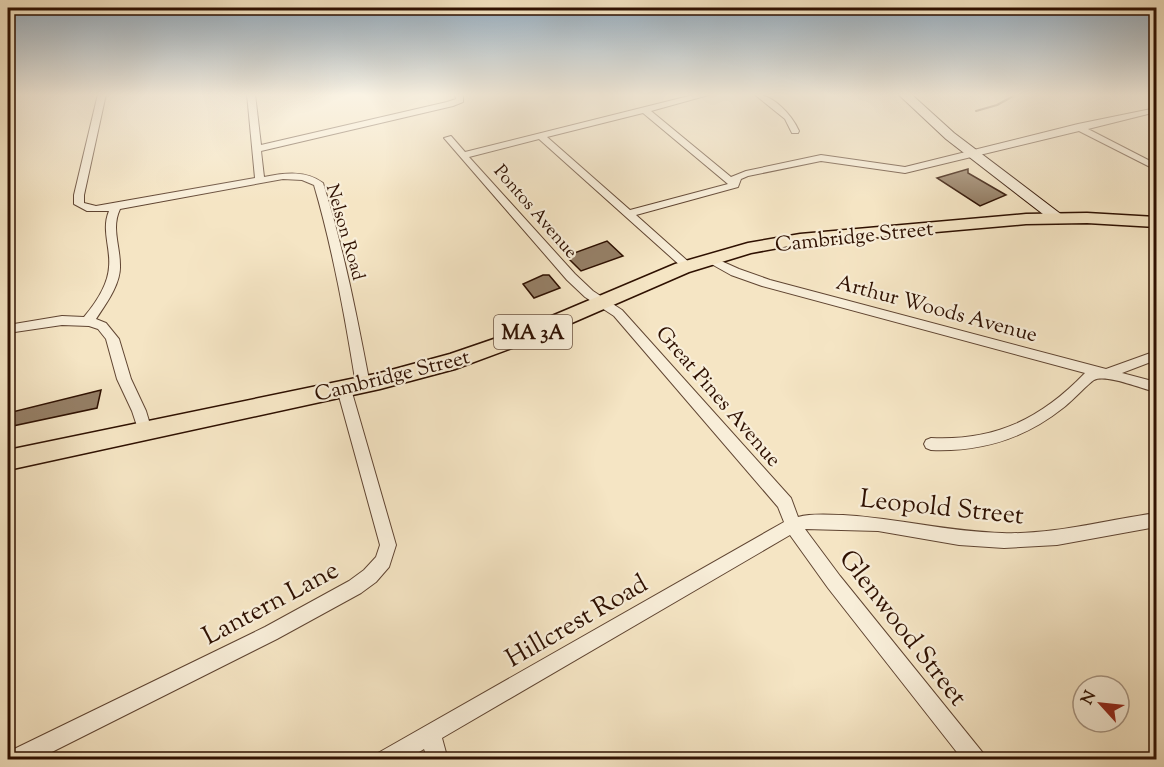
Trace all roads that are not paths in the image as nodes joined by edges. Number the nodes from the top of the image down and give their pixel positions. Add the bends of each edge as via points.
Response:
1 (94, 130) edge
2 (255, 130) edge
3 (332, 130) edge
4 (561, 130) edge
5 (669, 130) edge
6 (943, 130) edge
7 (1069, 130) edge
8 (1084, 130) edge
9 (540, 135) junction
10 (448, 138) dead end
11 (257, 149) junction
12 (465, 155) junction
13 (977, 157) junction
14 (1156, 166) edge
15 (260, 180) junction
16 (735, 185) junction
17 (116, 207) junction
18 (628, 214) junction
19 (1057, 218) junction
20 (1156, 222) edge
21 (710, 259) junction
22 (687, 266) junction
23 (602, 302) junction
24 (87, 322) junction
25 (8, 329) edge
26 (1156, 355) edge
27 (1106, 374) junction
28 (353, 387) junction
29 (1156, 387) edge
30 (145, 431) junction
31 (931, 444) dead end
32 (8, 460) edge
33 (1156, 520) edge
34 (793, 526) junction
35 (429, 734) junction
36 (13, 759) edge
37 (385, 759) edge
38 (438, 759) edge
39 (976, 759) edge

1 - 17 street, Nelson Road via 79,202 90,208
2 - 11 street
3 - 11 street
4 - 9 street
5 - 16 street
6 - 13 street
7 - 13 street
8 - 14 street
9 - 12 street
9 - 18 street
10 - 12 street, Pontos Avenue
11 - 15 street
12 - 23 street, Pontos Avenue via 571,277
13 - 16 street via 956,157 904,170 821,158 736,177
13 - 19 street
15 - 17 street, Nelson Road
15 - 28 street, Nelson Road via 301,176 320,186 347,296
16 - 18 street
17 - 24 street via 110,225 113,276
18 - 22 street
19 - 20 main road, Cambridge Street / MA 3A
19 - 21 main road, Cambridge Street / MA 3A via 800,240
21 - 22 main road, Cambridge Street / MA 3A
21 - 27 street, Arthur Woods Avenue via 766,283
22 - 23 main road, Cambridge Street / MA 3A
23 - 28 main road, Cambridge Street / MA 3A via 473,356
23 - 34 street, Great Pines Avenue via 618,313 785,503
24 - 25 street
24 - 30 street via 101,325 110,335 129,390 142,414
26 - 27 street
27 - 29 street, Arthur Woods Avenue
27 - 31 street via 1090,376 1048,410 1003,436 963,445
28 - 30 main road, Cambridge Street / MA 3A
28 - 36 street, Lantern Lane via 388,545 378,568 355,587 271,633
30 - 32 main road, Cambridge Street / MA 3A
33 - 34 street, Leopold Street via 1024,541 968,539 837,521 809,521
34 - 35 street, Hillcrest Road
34 - 39 street, Glenwood Street
35 - 37 street, Hillcrest Road
35 - 38 street

